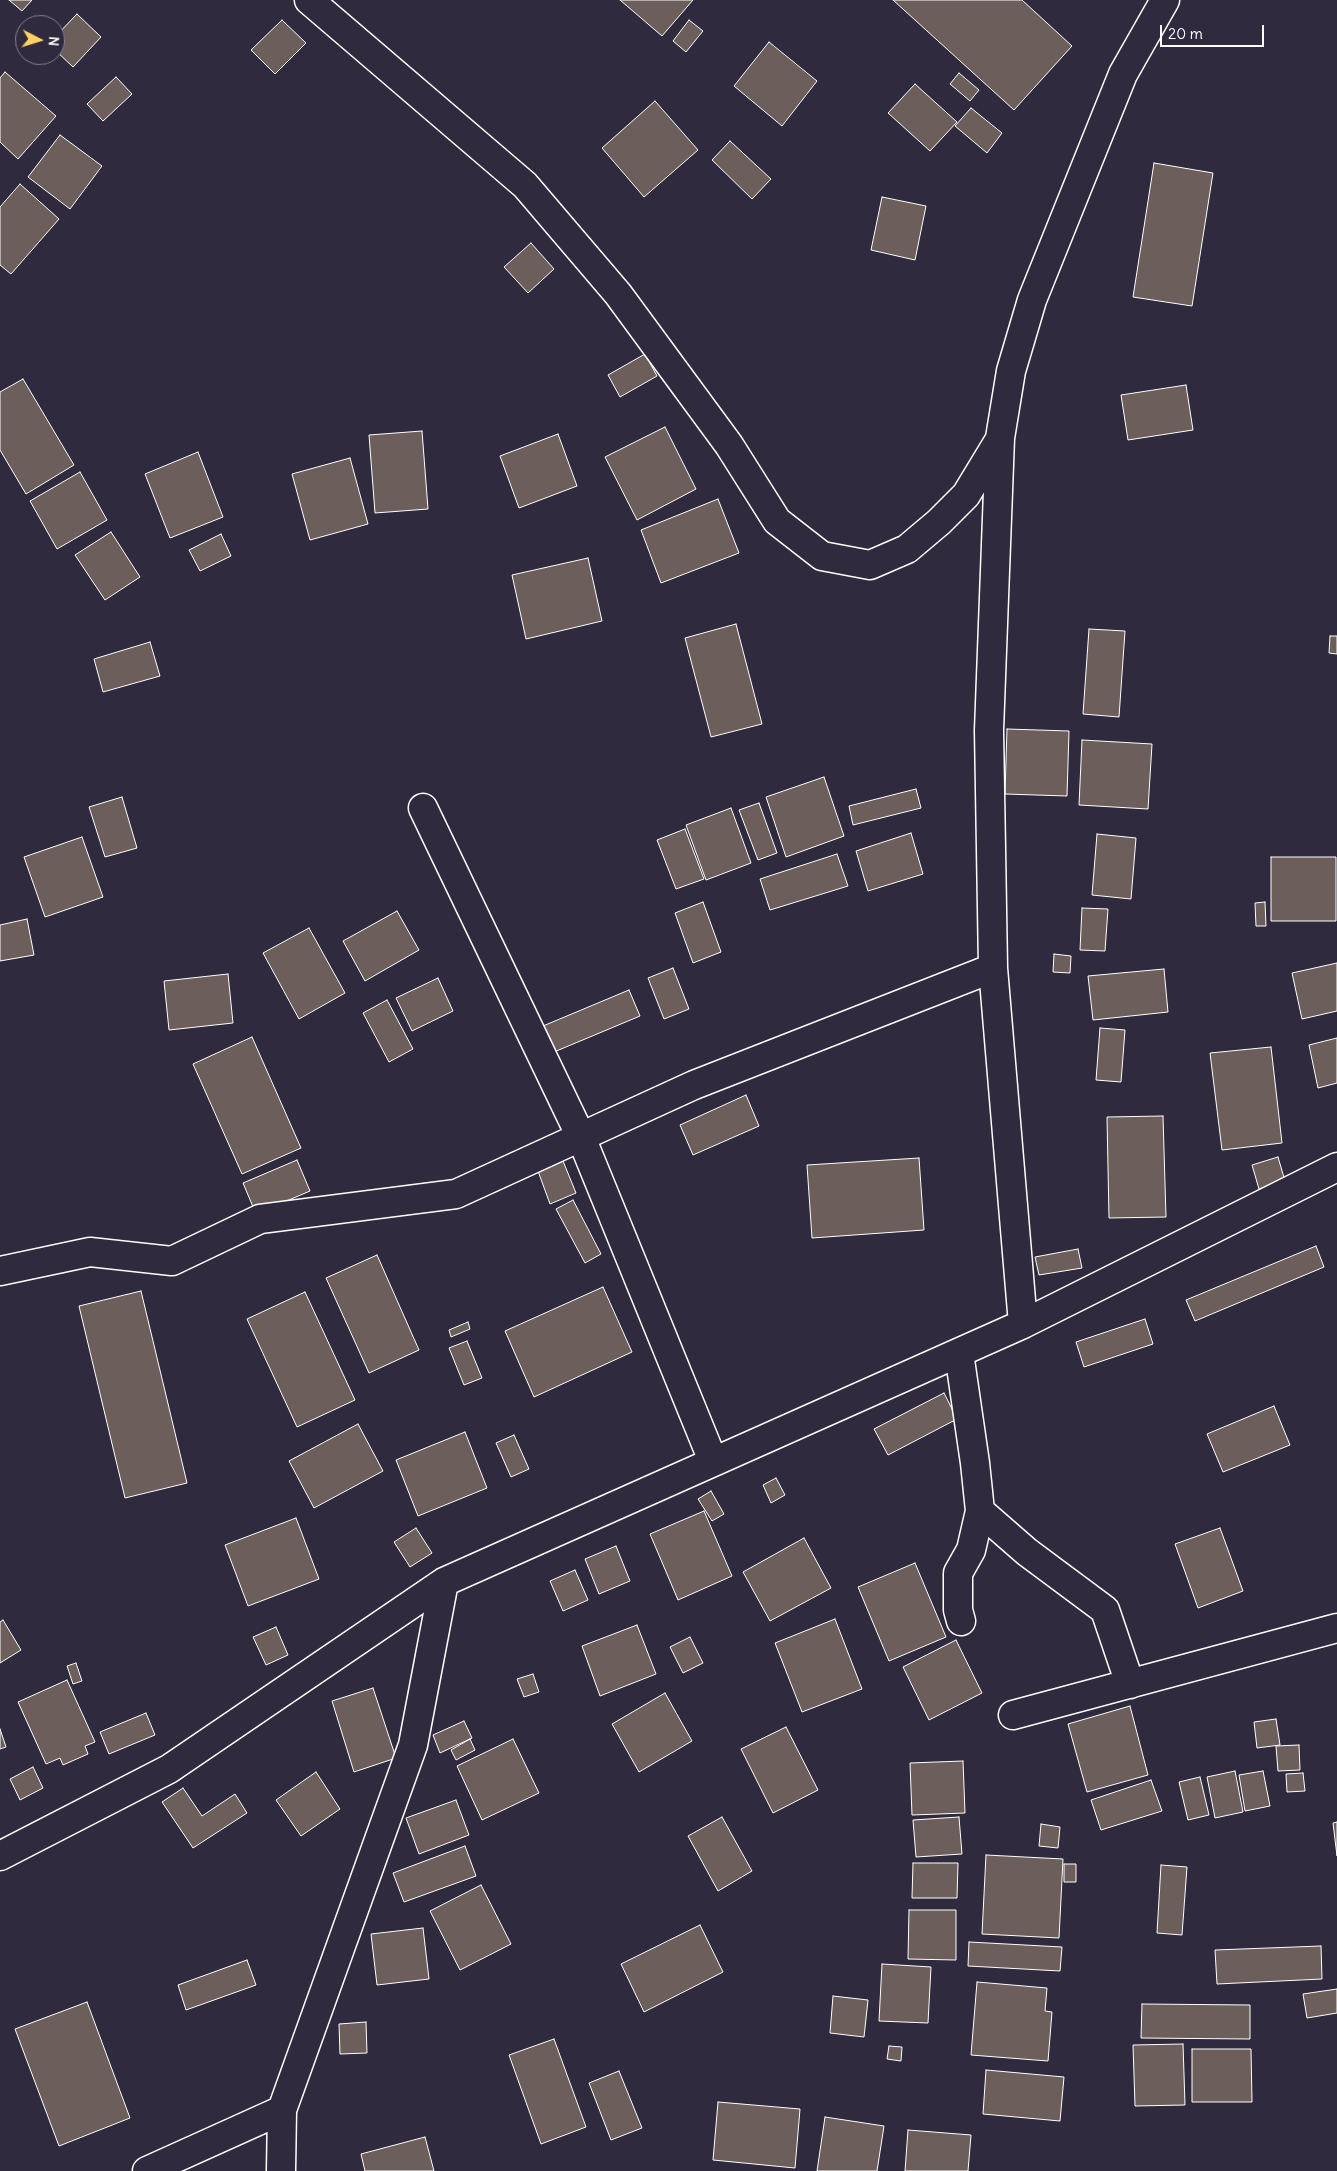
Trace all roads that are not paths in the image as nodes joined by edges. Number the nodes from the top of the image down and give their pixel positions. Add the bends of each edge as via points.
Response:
1 (309, 0) edge
2 (1165, 0) edge
3 (1000, 438) junction
4 (423, 808) dead end
5 (993, 968) junction
6 (581, 1137) junction
7 (1337, 1167) edge
8 (0, 1271) edge
9 (1023, 1324) junction
10 (959, 1352) junction
11 (713, 1461) junction
12 (980, 1511) junction
13 (444, 1582) junction
14 (961, 1621) dead end
15 (1337, 1628) edge
16 (1130, 1684) junction
17 (1013, 1715) dead end
18 (0, 1856) edge
19 (282, 2110) junction
20 (147, 2171) edge
21 (281, 2171) edge

1 - 3 street via 524,185 618,294 729,444 777,521 822,556 870,565 907,550 966,495
2 - 3 street via 1123,74 1032,300 1011,371
3 - 5 street via 989,730
4 - 6 street
5 - 6 street via 694,1086
5 - 9 street
6 - 8 street via 456,1194 260,1219 172,1261 90,1252
6 - 11 street
7 - 9 street
9 - 10 street
10 - 11 street
10 - 12 street
11 - 13 street
12 - 14 street via 971,1550 958,1573
12 - 16 street via 1026,1552 1105,1610
13 - 18 street via 169,1769
13 - 19 street via 414,1745
15 - 16 street
16 - 17 street
19 - 20 street
19 - 21 street

